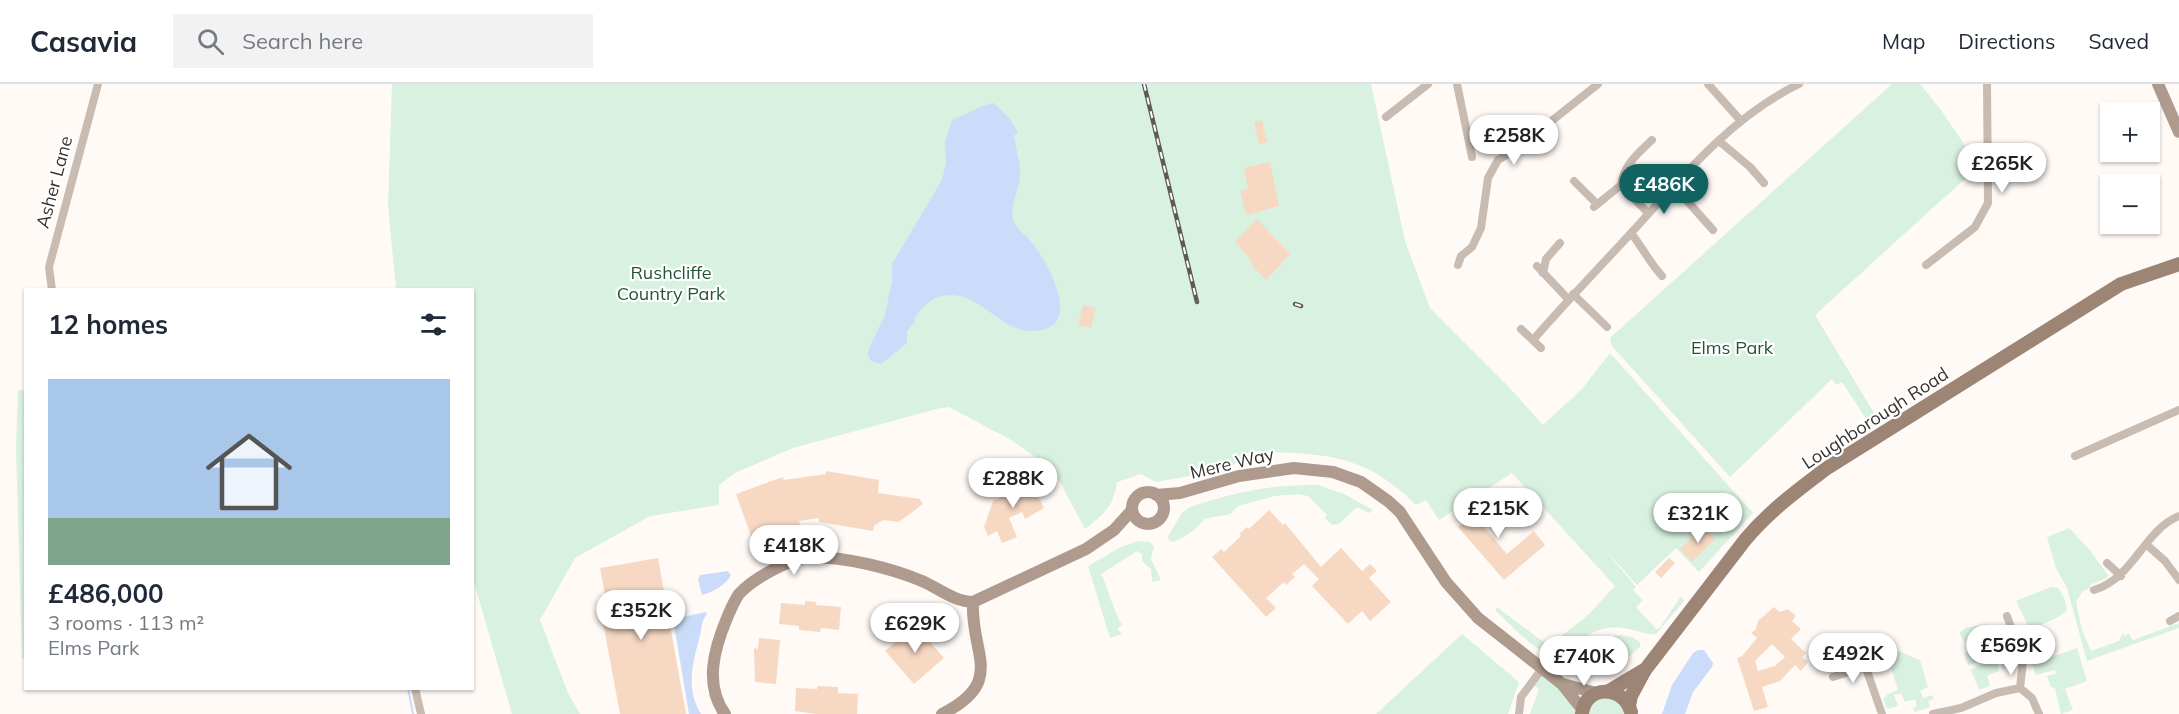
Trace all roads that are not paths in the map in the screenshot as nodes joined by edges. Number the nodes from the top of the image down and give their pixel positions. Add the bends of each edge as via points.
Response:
1 (98, 84) edge
2 (1427, 84) edge
3 (1457, 84) edge
4 (1598, 84) edge
5 (1708, 84) edge
6 (1799, 84) edge
7 (1987, 84) edge
8 (2158, 84) edge
9 (1386, 117) dead end
10 (1741, 121) junction
11 (2179, 132) edge
12 (1652, 140) dead end
13 (1719, 141) junction
14 (1641, 150) junction
15 (1650, 156) dead end
16 (1472, 157) dead end
17 (1574, 181) dead end
18 (1764, 183) dead end
19 (1621, 185) junction
20 (1674, 186) junction
21 (1598, 203) junction
22 (1610, 208) dead end
23 (1648, 213) junction
24 (1713, 230) dead end
25 (1631, 233) junction
26 (1560, 243) dead end
27 (2179, 264) edge
28 (1458, 265) dead end
29 (1926, 266) dead end
30 (1662, 276) dead end
31 (52, 288) edge
32 (1571, 297) junction
33 (1607, 327) dead end
34 (1521, 329) dead end
35 (1533, 340) junction
36 (1541, 348) dead end
37 (2179, 410) edge
38 (2075, 456) dead end
39 (1180, 493) junction
40 (1156, 495) junction
41 (1164, 509) junction
42 (1132, 510) junction
43 (2179, 516) edge
44 (1141, 523) junction
45 (1114, 530) junction
46 (2147, 545) junction
47 (2107, 563) dead end
48 (2121, 576) junction
49 (2179, 580) edge
50 (2094, 590) dead end
51 (973, 602) junction
52 (2007, 616) dead end
53 (2030, 636) dead end
54 (2018, 641) junction
55 (1862, 657) dead end
56 (1864, 667) junction
57 (1541, 669) junction
58 (1644, 670) junction
59 (1833, 677) dead end
60 (1562, 684) junction
61 (2020, 688) junction
62 (415, 690) edge
63 (1603, 692) junction
64 (1630, 710) edge
65 (1582, 712) edge
66 (421, 714) edge
67 (725, 714) edge
68 (942, 714) edge
69 (1519, 714) edge
70 (1882, 714) edge
71 (1933, 714) edge
72 (2038, 714) edge

1 - 31 street, Asher Lane via 49,267
2 - 9 street
3 - 16 street
4 - 28 street via 1498,160 1488,178 1481,228
5 - 10 street
6 - 10 street
7 - 29 street via 1988,204 1975,227
8 - 11 street
10 - 13 street
12 - 14 street
13 - 18 street
13 - 20 street
14 - 15 street
14 - 19 street via 1623,172
17 - 21 street
19 - 21 street
19 - 23 street
20 - 23 street
20 - 24 street
21 - 22 street
23 - 25 street
25 - 30 street
25 - 32 street
26 - 32 street via 1540,269
27 - 58 main road, Loughborough Road via 2121,284 1810,481 1762,520
32 - 33 street
32 - 35 street
34 - 35 street
35 - 36 street
37 - 38 street
39 - 40 street, Mere Way
39 - 41 street, Mere Way
39 - 57 street, Mere Way via 1239,476 1294,468 1333,472 1361,482 1400,513 1446,582 1478,618
40 - 41 street
40 - 42 street via 1139,495
41 - 44 street via 1159,520
42 - 44 street
42 - 45 street
43 - 46 street via 2164,525
44 - 45 street
45 - 51 street via 1075,555
46 - 48 street
46 - 49 street
47 - 48 street
48 - 50 street
51 - 67 street via 875,566 813,557 791,561 738,595 726,621 712,677 716,699
51 - 68 street via 972,616 982,659 980,680 967,699
52 - 54 street
53 - 54 street
54 - 61 street via 2023,661
55 - 56 street
56 - 59 street
56 - 70 street
57 - 60 street, Mere Way
57 - 69 street via 1521,697
58 - 63 main road, Loughborough Road
58 - 64 main road, Loughborough Road via 1631,696
60 - 63 street, Mere Way
60 - 65 street, Mere Way
61 - 71 street
61 - 72 street via 2032,698
62 - 66 street
63 - 64 main road via 1618,694
63 - 65 main road, Loughborough Road via 1590,697

